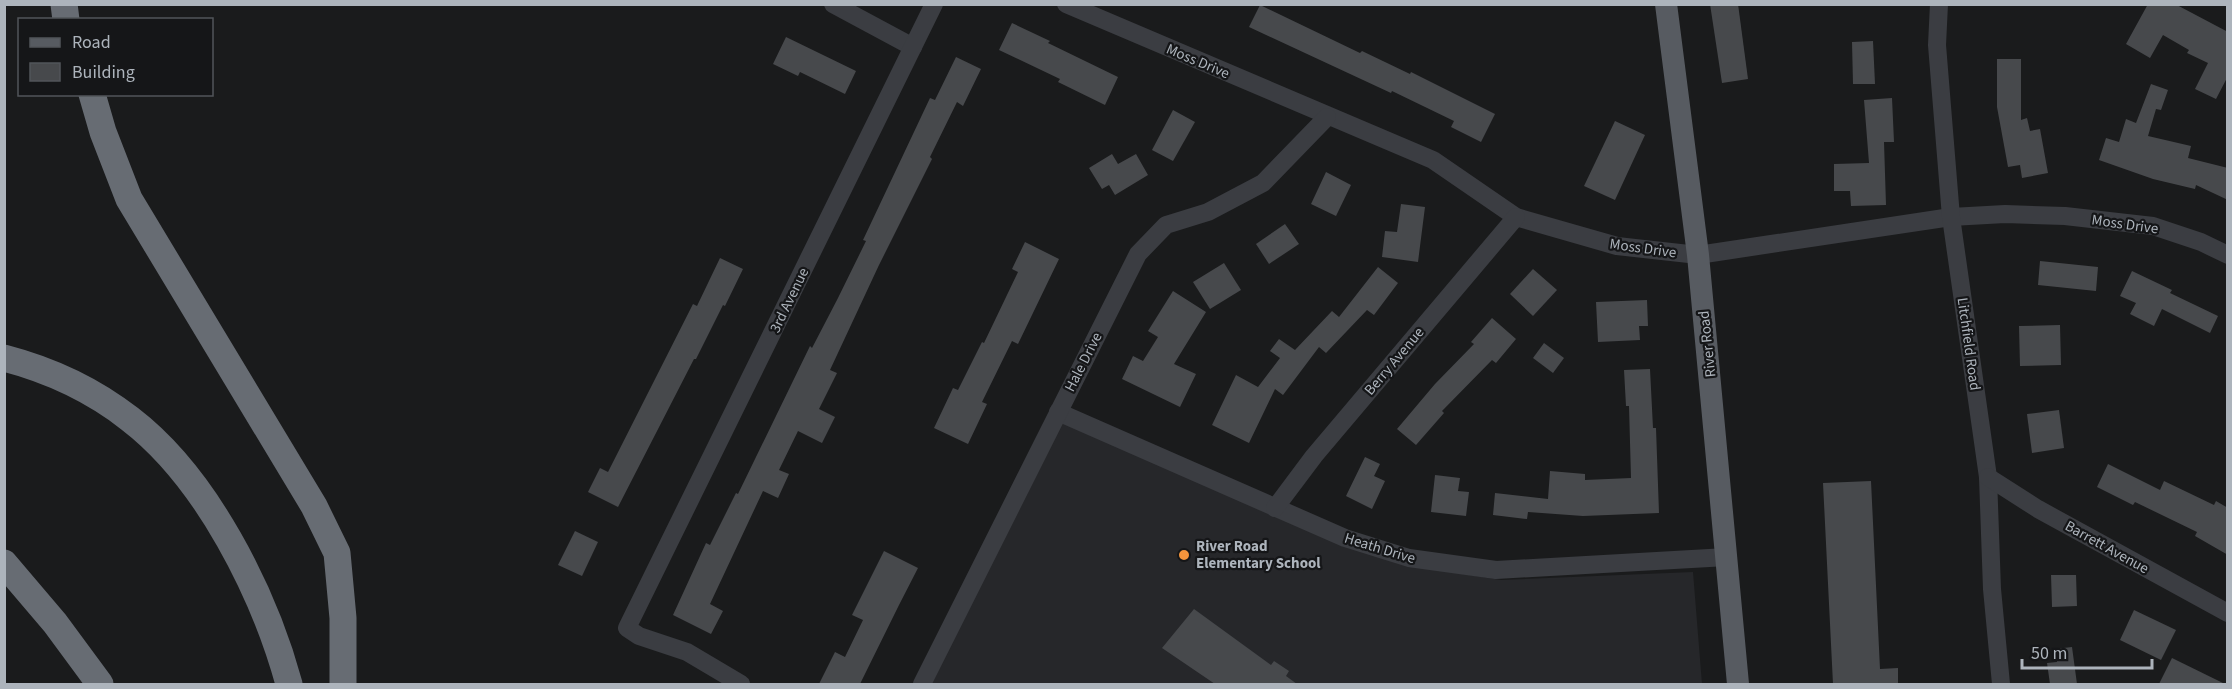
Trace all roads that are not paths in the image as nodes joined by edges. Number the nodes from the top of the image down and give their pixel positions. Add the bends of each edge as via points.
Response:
1 (833, 4) edge
2 (934, 4) edge
3 (1066, 4) edge
4 (1665, 4) edge
5 (1939, 4) edge
6 (913, 47) junction
7 (93, 96) edge
8 (1327, 117) junction
9 (1516, 217) junction
10 (1951, 217) junction
11 (1698, 255) junction
12 (2228, 255) edge
13 (4, 358) edge
14 (1058, 412) junction
15 (1988, 477) junction
16 (1275, 508) junction
17 (1727, 557) junction
18 (4, 563) edge
19 (2228, 613) edge
20 (100, 684) edge
21 (289, 684) edge
22 (343, 684) edge
23 (741, 684) edge
24 (922, 684) edge
25 (1738, 684) edge
26 (2001, 684) edge

1 - 6 street
2 - 6 street, 3rd Avenue
3 - 8 street, Moss Drive
4 - 11 main road, River Road
5 - 10 street, Litchfield Road via 1937,45
6 - 23 street, 3rd Avenue via 627,628 687,652
7 - 22 highway via 129,199 314,507 337,553 343,618
8 - 9 street, Moss Drive via 1433,160
8 - 14 street, Hale Drive via 1263,183 1208,212 1166,225 1138,254
9 - 11 street, Moss Drive via 1617,246
9 - 16 street, Berry Avenue
10 - 11 street, Moss Drive
10 - 12 street, Moss Drive via 2065,216 2153,226
10 - 15 street, Litchfield Road
11 - 17 main road, River Road
13 - 21 highway via 42,369 89,391 132,420 170,456 201,497 254,587
14 - 16 street, Heath Drive
14 - 24 street, Hale Drive
15 - 19 street, Barrett Avenue via 2038,509
15 - 26 street, Litchfield Road via 1992,589
16 - 17 street, Heath Drive via 1345,538 1409,558 1496,570
17 - 25 main road, River Road
18 - 20 highway

